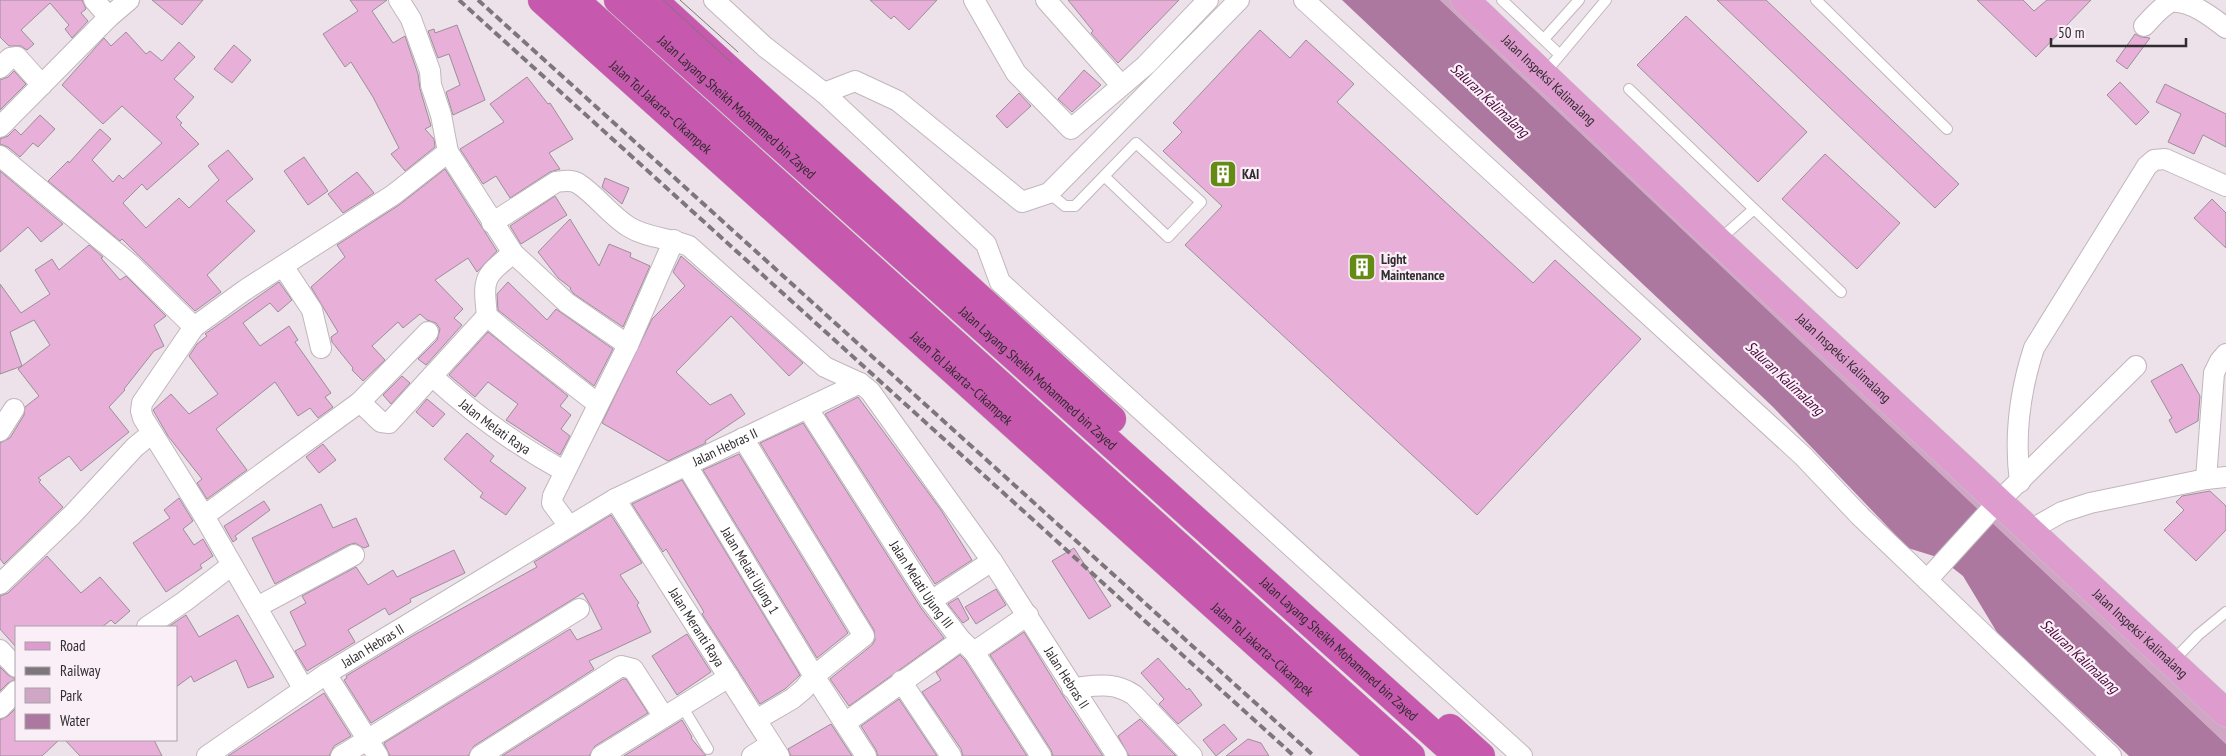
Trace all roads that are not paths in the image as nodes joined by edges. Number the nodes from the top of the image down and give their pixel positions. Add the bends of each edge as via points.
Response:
1 (94, 0) edge
2 (129, 0) edge
3 (400, 0) edge
4 (542, 0) edge
5 (575, 0) edge
6 (618, 0) edge
7 (653, 0) edge
8 (714, 0) edge
9 (974, 0) edge
10 (1208, 0) edge
11 (1239, 0) edge
12 (1304, 0) edge
13 (1465, 0) edge
14 (1502, 0) edge
15 (1579, 0) edge
16 (1606, 0) edge
17 (1816, 0) edge
18 (1051, 2) edge
19 (109, 17) junction
20 (2144, 26) dead end
21 (2226, 28) edge
22 (1544, 39) junction
23 (1551, 65) junction
24 (0, 68) edge
25 (42, 85) junction
26 (1121, 85) junction
27 (1629, 89) dead end
28 (824, 93) junction
29 (0, 126) edge
30 (1947, 129) dead end
31 (448, 152) junction
32 (0, 156) edge
33 (1104, 176) junction
34 (2226, 186) edge
35 (1049, 193) junction
36 (1754, 209) junction
37 (492, 223) junction
38 (674, 240) junction
39 (1718, 242) junction
40 (513, 254) junction
41 (283, 266) junction
42 (1841, 292) dead end
43 (487, 316) junction
44 (194, 328) junction
45 (428, 332) dead end
46 (628, 345) junction
47 (321, 348) dead end
48 (2226, 354) edge
49 (2136, 366) dead end
50 (432, 376) junction
51 (860, 383) junction
52 (360, 402) junction
53 (598, 404) junction
54 (14, 409) dead end
55 (808, 409) junction
56 (0, 431) edge
57 (152, 433) junction
58 (743, 438) junction
59 (2218, 441) edge
60 (687, 466) junction
61 (564, 471) junction
62 (2216, 478) edge
63 (2020, 482) junction
64 (615, 499) junction
65 (1994, 506) junction
66 (204, 516) junction
67 (568, 526) junction
68 (2030, 530) junction
69 (354, 555) dead end
70 (992, 561) junction
71 (232, 564) junction
72 (1932, 574) junction
73 (0, 584) edge
74 (931, 601) junction
75 (257, 607) junction
76 (579, 609) dead end
77 (2226, 612) edge
78 (1028, 615) junction
79 (148, 626) edge
80 (968, 646) junction
81 (0, 650) edge
82 (2171, 663) junction
83 (15, 666) edge
84 (326, 674) junction
85 (814, 676) junction
86 (729, 677) junction
87 (901, 681) junction
88 (304, 688) junction
89 (1072, 688) junction
90 (15, 692) edge
91 (682, 706) junction
92 (0, 708) edge
93 (2226, 713) edge
94 (664, 717) junction
95 (756, 720) junction
96 (845, 723) junction
97 (368, 739) junction
98 (708, 749) dead end
99 (775, 750) edge
100 (207, 756) edge
101 (341, 756) edge
102 (378, 756) edge
103 (480, 756) edge
104 (601, 756) edge
105 (752, 756) edge
106 (866, 756) edge
107 (951, 756) edge
108 (1040, 756) edge
109 (1117, 756) edge
110 (1192, 756) edge
111 (1381, 756) edge
112 (1412, 756) edge
113 (1458, 756) edge
114 (1481, 756) edge
115 (1522, 756) edge
116 (2110, 756) edge

1 - 19 street
2 - 19 street
3 - 31 street via 411,19 430,72
4 - 111 highway, Jalan Tol Jakarta–Cikampek
5 - 112 highway, Jalan Layang Sheikh Mohammed bin Zayed
6 - 113 highway, Jalan Layang Sheikh Mohammed bin Zayed
7 - 114 highway
8 - 28 street via 765,47
9 - 26 street via 1016,73 1071,130
10 - 26 street via 1146,65
11 - 35 street
12 - 72 street via 1803,456 1860,516
13 - 23 main road, Jalan Inspeksi Kalimalang
14 - 22 lane
15 - 22 lane
16 - 23 lane
17 - 30 lane
18 - 26 street
19 - 25 street
20 - 21 street via 2172,1 2188,1
22 - 23 lane
23 - 39 main road, Jalan Inspeksi Kalimalang
24 - 25 street via 10,58 17,58
25 - 29 street
27 - 36 lane
28 - 35 street via 855,81 898,101 1022,202
28 - 115 street via 986,244 1000,282
31 - 37 street
31 - 41 street via 393,195
32 - 44 street via 130,264
33 - 33 lane via 1136,143 1201,202 1168,237
33 - 35 lane via 1075,206 1065,206
34 - 63 street via 2165,159 2154,160 2148,166 2034,348 2018,426
36 - 39 lane
36 - 42 lane
37 - 38 street via 556,182 566,180 578,183 613,216 631,228
37 - 40 street
38 - 46 street
38 - 51 street via 689,246 825,367
39 - 65 main road, Jalan Inspeksi Kalimalang
40 - 43 street via 486,278
40 - 46 street via 567,302
41 - 44 street
41 - 47 street via 312,310
43 - 50 street
43 - 53 street
44 - 57 street via 142,403 143,418
45 - 52 street
46 - 53 street
48 - 59 street via 2214,373
49 - 63 street
50 - 52 street via 389,423 381,422
50 - 61 street, Jalan Melati Raya via 526,451
51 - 55 street, Jalan Hebras II
51 - 70 street, Jalan Hebras II via 870,391
52 - 66 street
53 - 61 street
54 - 56 street
55 - 58 street, Jalan Hebras II
55 - 74 street, Jalan Melati Ujung III
57 - 66 street
57 - 73 street
58 - 60 street, Jalan Hebras II
58 - 85 street via 864,636
59 - 62 street
60 - 64 street, Jalan Hebras II
60 - 85 street, Jalan Melati Ujung 1
61 - 67 street via 552,503
62 - 68 street via 2090,503 2062,512
63 - 65 street
64 - 67 street, Jalan Hebras II
64 - 86 street, Jalan Meranti Raya
65 - 68 main road, Jalan Inspeksi Kalimalang
65 - 72 street
66 - 71 street
67 - 84 street, Jalan Hebras II
68 - 82 main road, Jalan Inspeksi Kalimalang
69 - 75 street
70 - 74 street
70 - 78 street, Jalan Hebras II
71 - 75 street
71 - 79 street
72 - 116 street
74 - 80 street, Jalan Melati Ujung III
75 - 88 street
76 - 97 street
77 - 82 lane
78 - 80 street
78 - 89 street, Jalan Hebras II
80 - 87 street
80 - 108 street, Jalan Melati Ujung III
81 - 83 street
82 - 93 main road, Jalan Inspeksi Kalimalang
84 - 88 street, Jalan Hebras II
84 - 97 street
85 - 95 street via 792,699
85 - 96 street, Jalan Melati Ujung 1
86 - 91 street
86 - 95 street, Jalan Meranti Raya
87 - 96 street
87 - 107 street
88 - 100 street, Jalan Hebras II
89 - 109 street, Jalan Hebras II
89 - 110 street via 1116,685 1125,689
90 - 92 street
91 - 94 street
91 - 98 lane
94 - 103 street via 633,669 620,666
94 - 104 street
95 - 99 street, Jalan Meranti Raya
96 - 106 street, Jalan Melati Ujung 1
97 - 101 street
97 - 102 street
99 - 105 street

